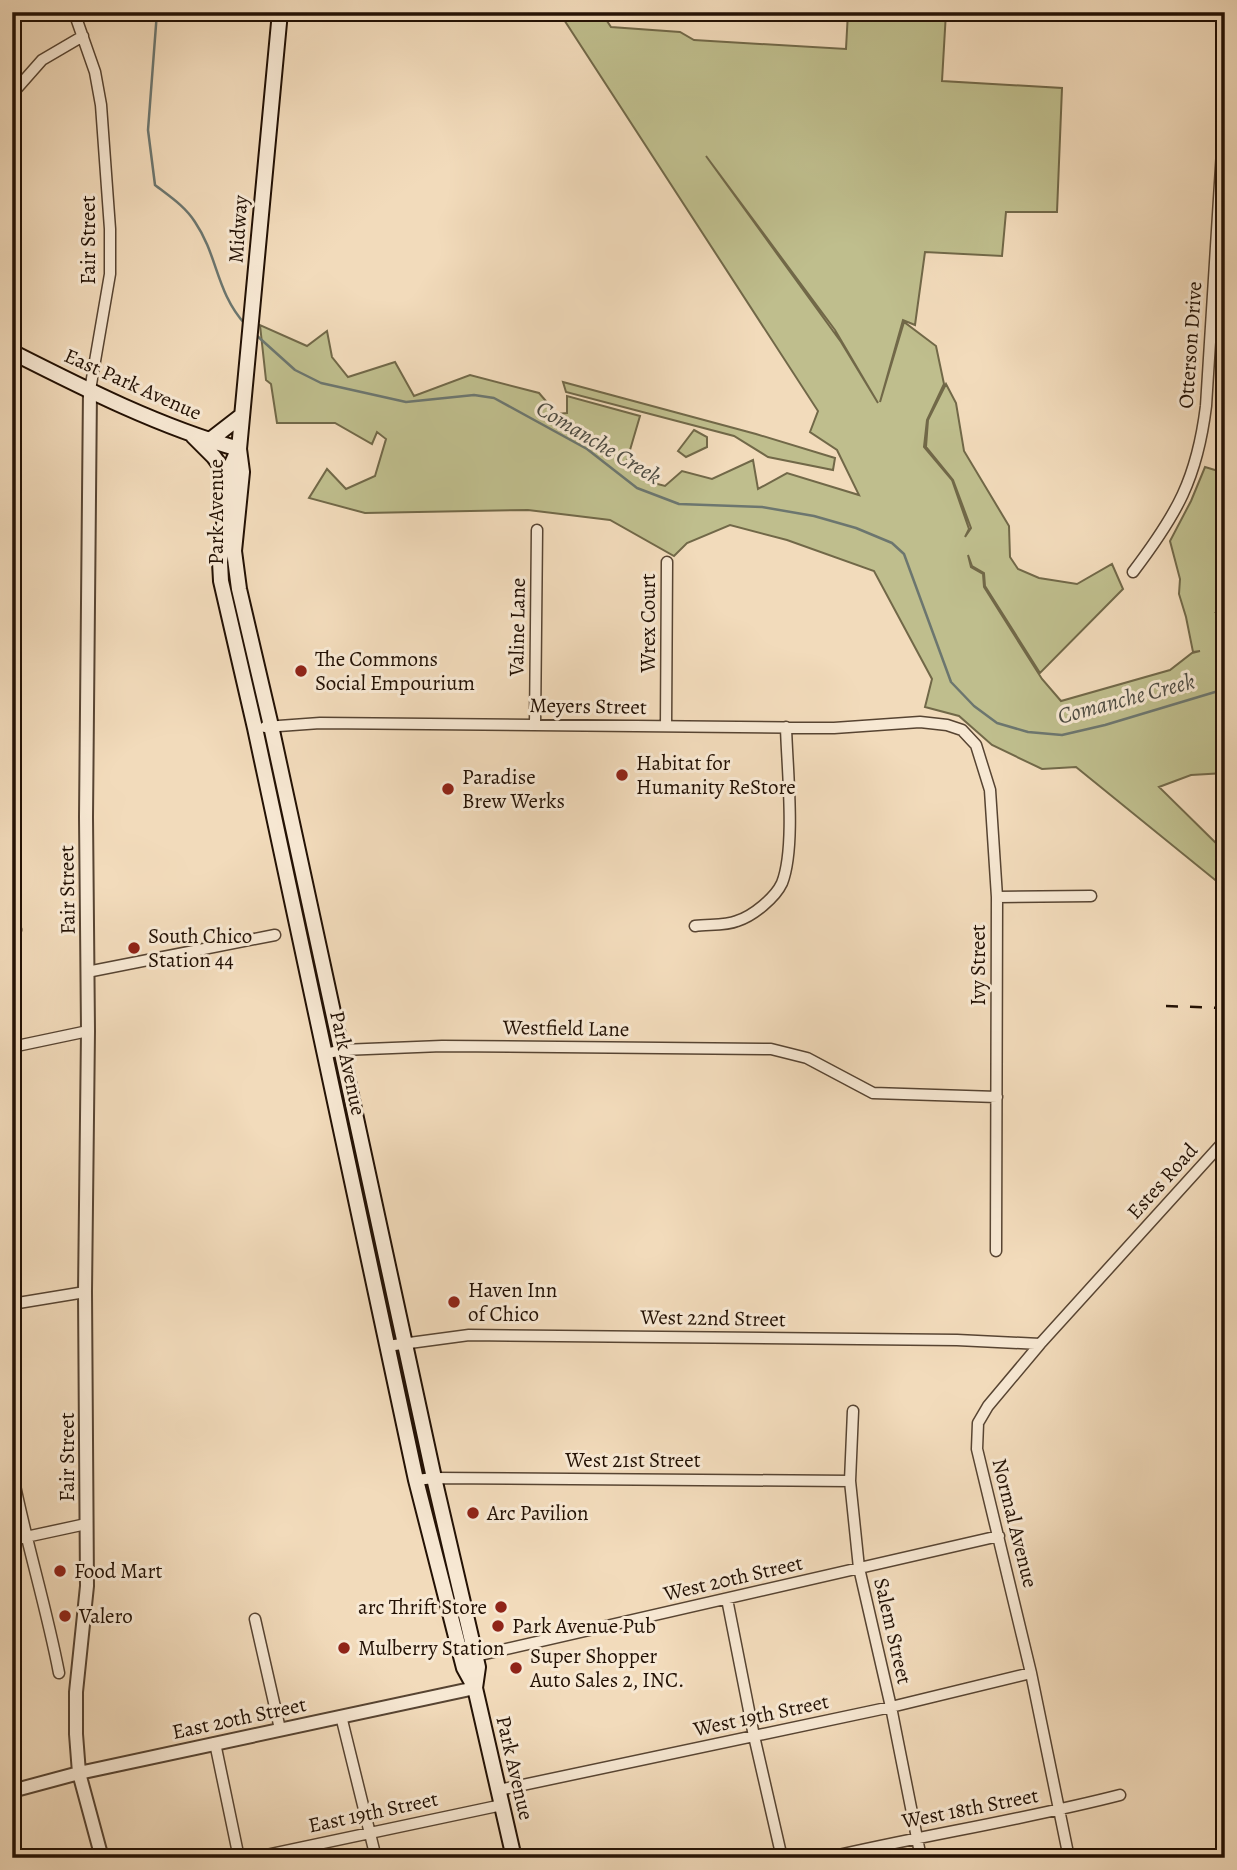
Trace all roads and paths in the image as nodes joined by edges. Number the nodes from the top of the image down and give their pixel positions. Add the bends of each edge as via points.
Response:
1 (74, 12) edge
2 (280, 12) edge
3 (83, 36) junction
4 (12, 94) edge
5 (1225, 103) edge
6 (1223, 146) edge
7 (12, 352) edge
8 (90, 390) junction
9 (242, 416) junction
10 (192, 435) junction
11 (210, 440) junction
12 (239, 449) junction
13 (229, 478) junction
14 (537, 530) dead end
15 (667, 562) dead end
16 (1133, 572) dead end
17 (920, 722) joint
18 (535, 725) junction
19 (271, 726) junction
20 (666, 726) junction
21 (786, 727) junction
22 (256, 728) junction
23 (1091, 896) dead end
24 (997, 897) junction
25 (695, 926) dead end
26 (275, 935) dead end
27 (87, 972) junction
28 (88, 1031) junction
29 (12, 1047) edge
30 (342, 1050) junction
31 (325, 1054) junction
32 (997, 1097) junction
33 (1225, 1140) edge
34 (1128, 1248) joint
35 (996, 1251) dead end
36 (85, 1292) junction
37 (12, 1304) edge
38 (405, 1342) junction
39 (1040, 1344) junction
40 (387, 1346) junction
41 (853, 1411) dead end
42 (12, 1471) edge
43 (434, 1478) junction
44 (416, 1480) junction
45 (850, 1480) junction
46 (86, 1524) junction
47 (999, 1536) junction
48 (26, 1537) junction
49 (12, 1540) edge
50 (859, 1568) junction
51 (727, 1599) junction
52 (255, 1619) dead end
53 (475, 1656) junction
54 (59, 1673) dead end
55 (1031, 1673) junction
56 (475, 1688) junction
57 (891, 1707) junction
58 (341, 1716) junction
59 (279, 1729) junction
60 (754, 1736) junction
61 (215, 1743) junction
62 (79, 1773) junction
63 (499, 1790) junction
64 (12, 1791) edge
65 (1120, 1795) dead end
66 (502, 1805) junction
67 (1058, 1811) junction
68 (370, 1832) junction
69 (916, 1837) junction
70 (102, 1858) edge
71 (239, 1858) edge
72 (252, 1858) edge
73 (376, 1858) edge
74 (514, 1858) edge
75 (782, 1858) edge
76 (826, 1858) edge
77 (921, 1858) edge
78 (1069, 1858) edge

1 - 3 street, Fair Street
2 - 9 main road, Midway
3 - 4 street via 42,60
3 - 8 street, Fair Street via 101,105 110,229 110,274
5 - 6 street, Otterson Drive
6 - 16 street, Otterson Drive via 1202,438 1181,500
7 - 8 main road, East Park Avenue
8 - 10 main road, East Park Avenue
8 - 27 street, Fair Street
9 - 11 main road
9 - 12 main road, Midway
10 - 11 main road, East Park Avenue
10 - 13 main road
11 - 12 main road, East Park Avenue
12 - 13 main road, Park Avenue
12 - 19 main road, Park Avenue via 242,472 234,551
13 - 22 main road, Park Avenue via 221,581
14 - 18 street, Valine Lane
15 - 20 street, Wrex Court
17 - 21 street, Meyers Street
17 - 24 street, Ivy Street via 962,730 976,746 990,790
18 - 19 street, Meyers Street
18 - 20 street, Meyers Street
19 - 22 street, Meyers Street
19 - 30 main road, Park Avenue
20 - 21 street, Meyers Street
21 - 25 street via 789,841 781,885 764,905 737,921
22 - 31 main road, Park Avenue
23 - 24 street
24 - 32 street, Ivy Street
26 - 27 street
27 - 28 street, Fair Street
28 - 29 street
28 - 36 street, Fair Street
30 - 31 street, Westfield Lane
30 - 32 street, Westfield Lane via 442,1046 771,1049 807,1058 873,1093
30 - 38 main road, Park Avenue
31 - 40 main road, Park Avenue
32 - 35 street, Ivy Street
33 - 34 street, Estes Road
34 - 39 street, Normal Avenue
36 - 37 street
36 - 46 street, Fair Street
38 - 39 street, West 22nd Street via 506,1335
38 - 40 street, West 22nd Street
38 - 43 main road, Park Avenue
39 - 47 street, Normal Avenue via 978,1423 977,1449
40 - 44 main road, Park Avenue
41 - 45 street, Salem Street
42 - 48 street
43 - 44 street, West 21st Street
43 - 45 street, West 21st Street
43 - 53 main road, Park Avenue
44 - 56 main road, Park Avenue via 464,1668
45 - 50 street, Salem Street
46 - 48 street
46 - 62 street, Fair Street via 87,1586 76,1692
47 - 50 street, West 20th Street
47 - 55 street, Normal Avenue
48 - 49 street
48 - 54 street
50 - 51 street, West 20th Street
50 - 57 street, Salem Street
51 - 53 street, West 20th Street
51 - 60 street
52 - 59 street
53 - 56 main road, Park Avenue
55 - 57 street, West 19th Street
55 - 67 street, Normal Avenue
56 - 58 street, East 20th Street
56 - 63 main road, Park Avenue
57 - 60 street, West 19th Street
57 - 69 street, Salem Street
58 - 59 street, East 20th Street
58 - 68 street
59 - 61 street, East 20th Street
60 - 63 street, West 19th Street
60 - 75 street
61 - 62 street, East 20th Street
61 - 71 street
62 - 64 street, East 20th Street
62 - 70 street, Fair Street
63 - 66 main road, Park Avenue
65 - 67 street, West 18th Street
66 - 68 street, East 19th Street
66 - 74 main road, Park Avenue
67 - 69 street, West 18th Street
67 - 78 street, Normal Avenue
68 - 72 street, East 19th Street
68 - 73 street
69 - 76 street, West 18th Street
69 - 77 street, Salem Street

